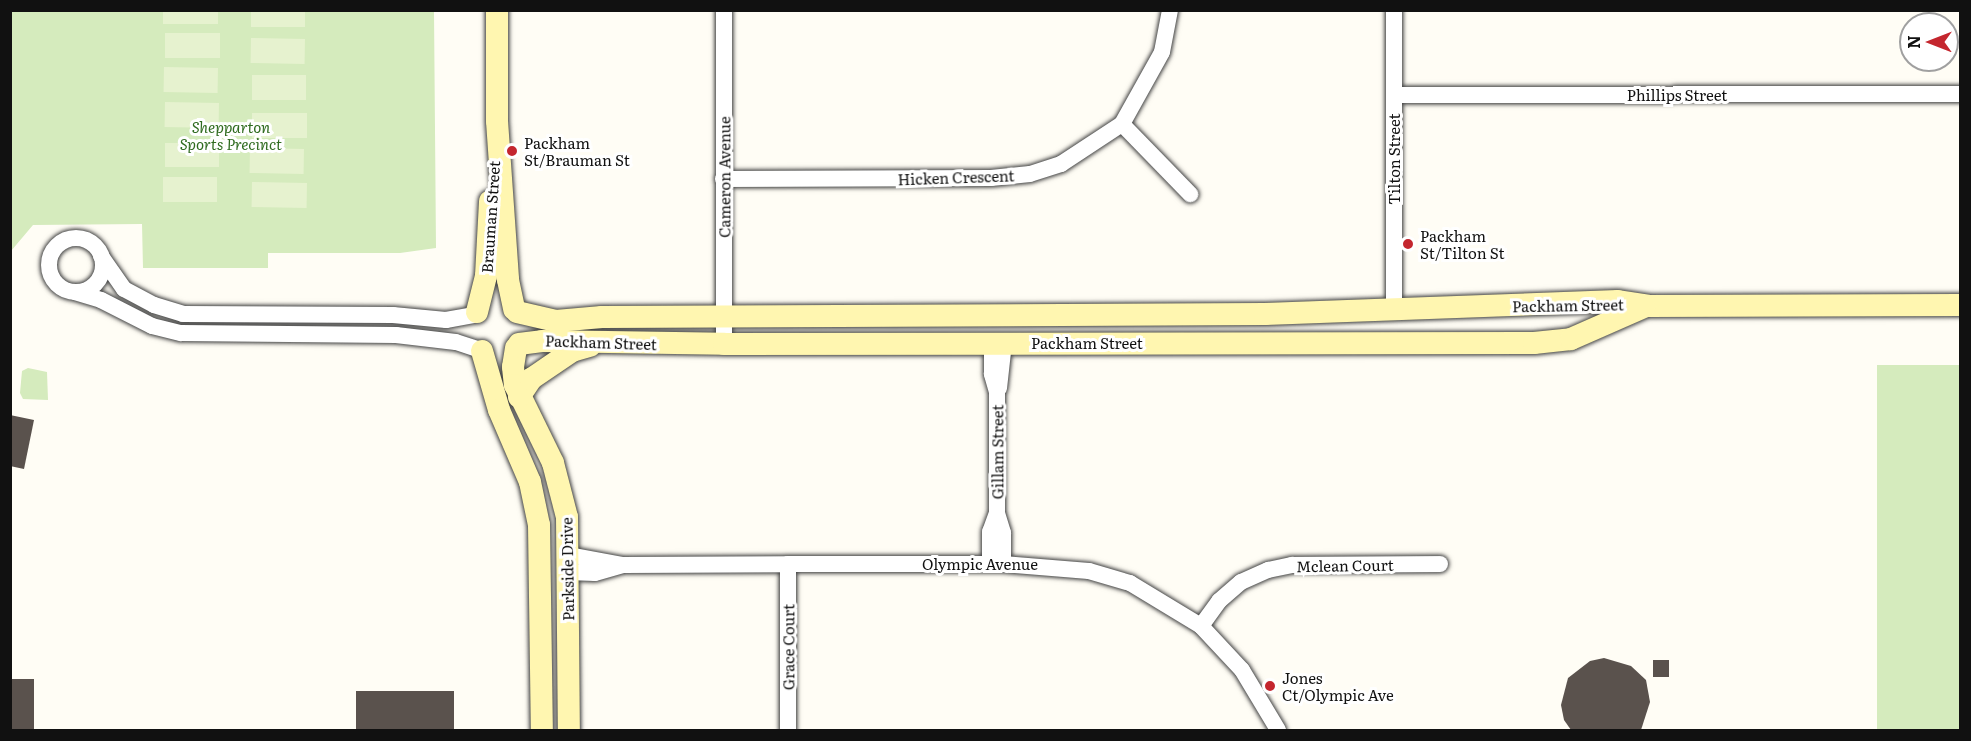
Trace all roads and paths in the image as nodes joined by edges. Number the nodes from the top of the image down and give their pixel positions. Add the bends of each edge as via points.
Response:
1 (497, 10) edge
2 (724, 10) edge
3 (1170, 10) edge
4 (1394, 10) edge
5 (1960, 94) edge
6 (1394, 95) junction
7 (1122, 124) junction
8 (723, 179) junction
9 (1190, 194) dead end
10 (496, 217) junction
11 (100, 256) junction
12 (75, 292) junction
13 (1960, 305) edge
14 (1648, 306) junction
15 (1394, 308) junction
16 (515, 311) junction
17 (476, 313) junction
18 (724, 316) junction
19 (998, 316) junction
20 (1394, 342) junction
21 (998, 343) junction
22 (600, 344) junction
23 (724, 344) junction
24 (518, 346) junction
25 (481, 351) junction
26 (519, 397) junction
27 (542, 563) junction
28 (568, 564) junction
29 (788, 564) junction
30 (997, 564) junction
31 (1440, 564) dead end
32 (1201, 626) junction
33 (1276, 728) edge
34 (542, 730) edge
35 (569, 730) edge
36 (788, 730) edge

1 - 10 street, Brauman Street
2 - 8 street, Cameron Avenue
3 - 7 street, Hicken Crescent via 1162,52
4 - 6 street, Tilton Street
5 - 6 street, Phillips Street
6 - 15 street, Tilton Street
7 - 8 street, Hicken Crescent via 1070,159 1030,174 991,178
7 - 9 street
8 - 18 street, Cameron Avenue
10 - 16 street, Brauman Street
10 - 17 street, Brauman Street
11 - 12 street via 98,280 88,289
11 - 12 street via 90,243 77,238 63,242 53,251 49,266 53,280 64,290
11 - 17 street via 124,289 183,314 393,315 446,320
12 - 25 street via 97,298 152,326 181,333 396,335 456,342
13 - 14 street, Packham Street
14 - 15 street, Packham Street via 1618,301
14 - 20 street, Packham Street via 1556,342
15 - 19 street, Packham Street via 1265,314
15 - 20 street
16 - 17 street via 495,303
16 - 18 street, Packham Street via 547,321
16 - 24 street via 523,328
17 - 25 street via 471,332
18 - 19 street, Packham Street
18 - 23 street, Cameron Avenue
19 - 21 street
20 - 21 street, Packham Street
21 - 23 street, Packham Street
21 - 30 street, Gillam Street via 992,374 997,392 997,513 1003,533
22 - 23 street, Packham Street
22 - 24 street, Packham Street via 542,340
22 - 26 street via 563,357 528,381
24 - 25 street via 499,356
24 - 26 street, Parkside Drive via 513,375
25 - 27 street, Parkside Drive via 499,410 532,491
26 - 28 street, Parkside Drive via 560,483 567,518
27 - 28 street
27 - 34 street, Parkside Drive
28 - 29 street, Olympic Avenue
28 - 35 street, Parkside Drive
29 - 30 street, Olympic Avenue
29 - 36 street, Grace Court
30 - 32 street, Olympic Avenue via 1051,565 1130,583
31 - 32 street, Mclean Court via 1292,565 1268,570 1241,582 1219,601
32 - 33 street, Olympic Avenue via 1242,670

